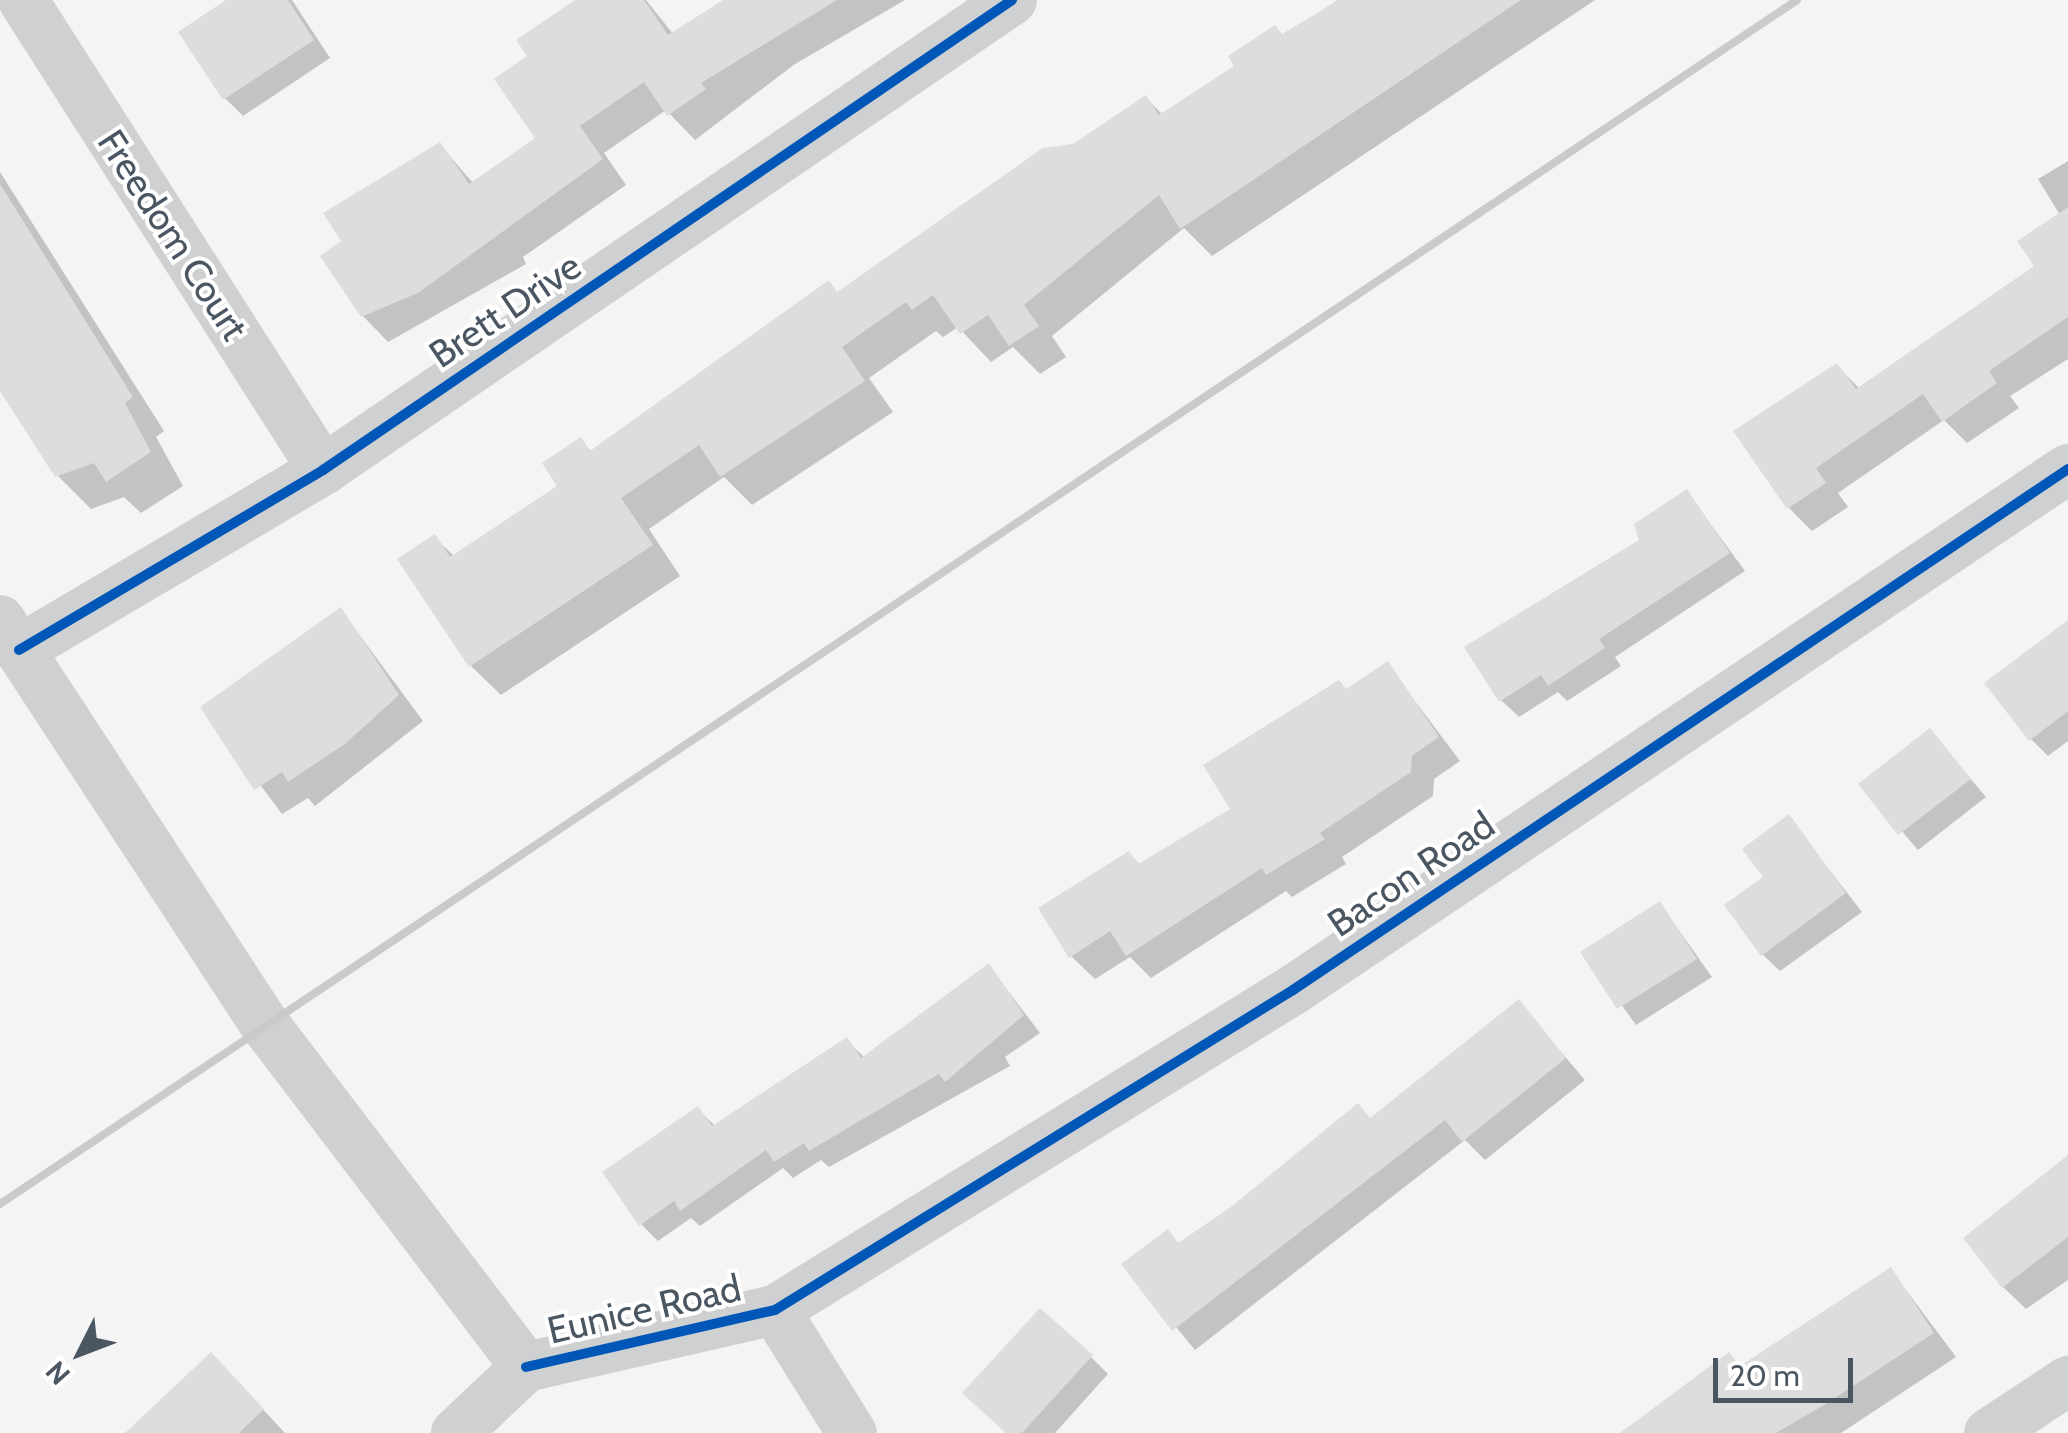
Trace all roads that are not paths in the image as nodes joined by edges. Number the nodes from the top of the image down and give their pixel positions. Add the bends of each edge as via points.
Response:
1 (23, 0) edge
2 (1012, 0) edge
3 (2068, 469) edge
4 (323, 470) junction
5 (10, 635) edge
6 (774, 1310) junction
7 (526, 1367) junction
8 (2068, 1381) edge
9 (456, 1433) edge
10 (852, 1433) edge
11 (1989, 1433) edge

1 - 4 street, Freedom Court
2 - 4 street, Brett Drive
3 - 6 street, Bacon Road via 1293,990
4 - 5 street, Brett Drive
5 - 7 street, Eunice Road via 266,1026
6 - 7 street, Eunice Road
6 - 10 street
7 - 9 street
8 - 11 street

